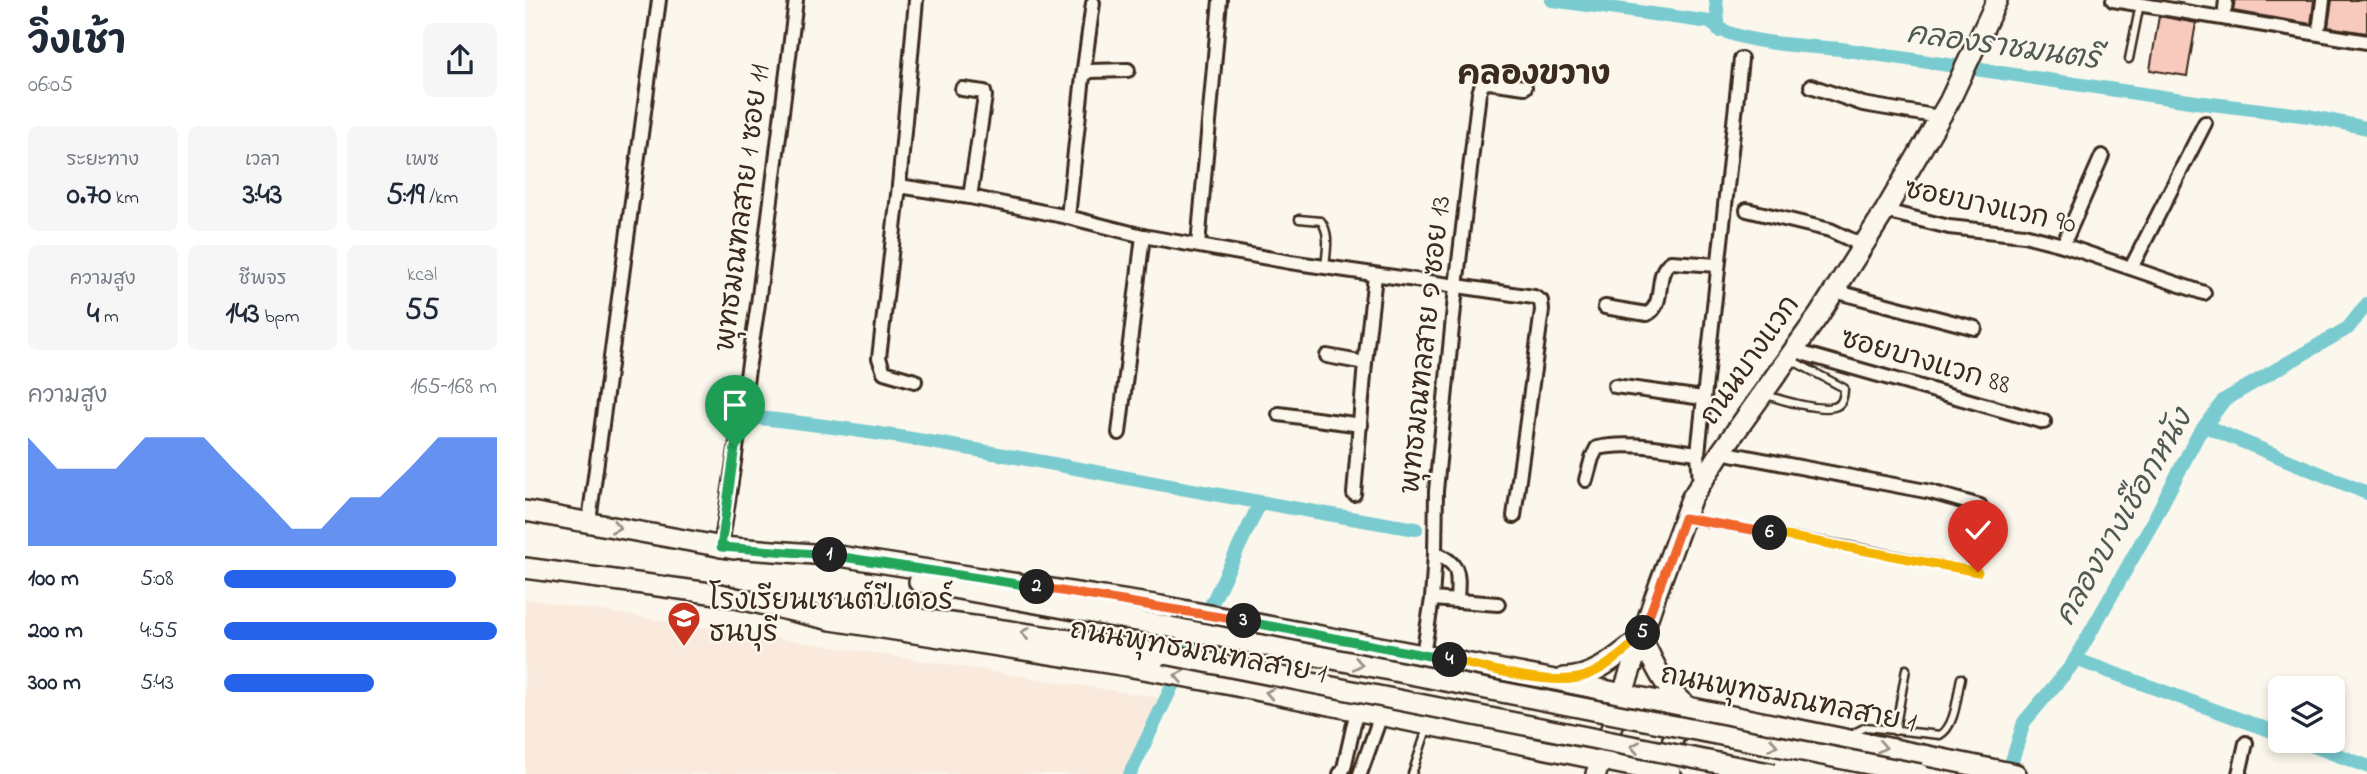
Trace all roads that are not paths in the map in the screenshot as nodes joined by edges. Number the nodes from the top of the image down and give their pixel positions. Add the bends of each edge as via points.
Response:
1 (659, 0) edge
2 (796, 0) edge
3 (916, 0) edge
4 (1220, 0) edge
5 (1997, 0) edge
6 (2113, 0) edge
7 (2323, 0) edge
8 (1093, 3) dead end
9 (2140, 5) junction
10 (2319, 24) dead end
11 (2367, 42) edge
12 (1741, 59) dead end
13 (2129, 59) dead end
14 (1128, 69) dead end
15 (1083, 76) junction
16 (1811, 86) dead end
17 (1525, 87) dead end
18 (962, 89) dead end
19 (1945, 109) junction
20 (2205, 123) dead end
21 (2102, 156) dead end
22 (899, 186) junction
23 (970, 197) junction
24 (1747, 210) dead end
25 (1885, 211) junction
26 (1068, 216) junction
27 (1299, 219) dead end
28 (1143, 236) junction
29 (1198, 245) junction
30 (2063, 245) junction
31 (1864, 246) junction
32 (1718, 265) junction
33 (1325, 268) junction
34 (2131, 268) junction
35 (1375, 276) junction
36 (1456, 287) junction
37 (1834, 291) junction
38 (2204, 293) dead end
39 (1605, 307) dead end
40 (1975, 328) dead end
41 (1791, 352) junction
42 (1327, 356) dead end
43 (1365, 363) junction
44 (915, 381) dead end
45 (1615, 386) dead end
46 (1762, 393) junction
47 (1703, 397) junction
48 (1279, 414) dead end
49 (2044, 422) dead end
50 (1361, 425) junction
51 (1119, 433) dead end
52 (1721, 452) junction
53 (1698, 453) junction
54 (1586, 480) dead end
55 (1700, 484) junction
56 (1354, 494) dead end
57 (1980, 506) dead end
58 (525, 511) edge
59 (1514, 516) dead end
60 (1684, 518) junction
61 (589, 521) junction
62 (721, 547) junction
63 (1436, 553) junction
64 (525, 568) edge
65 (1978, 572) dead end
66 (713, 593) junction
67 (1431, 599) junction
68 (1457, 601) junction
69 (1498, 604) dead end
70 (1641, 637) junction
71 (1423, 655) junction
72 (1497, 669) junction
73 (1906, 669) dead end
74 (1545, 678) junction
75 (1961, 678) dead end
76 (1623, 695) junction
77 (1691, 709) junction
78 (1357, 710) junction
79 (1381, 715) junction
80 (1428, 724) junction
81 (1766, 724) junction
82 (1895, 732) junction
83 (1475, 733) junction
84 (1848, 741) junction
85 (2246, 743) dead end
86 (1598, 767) edge
87 (1340, 774) edge
88 (1360, 774) edge
89 (1412, 774) edge
90 (1664, 774) edge
91 (1711, 774) edge
92 (1774, 774) edge
93 (1920, 774) edge
94 (2016, 774) edge
95 (2239, 774) edge

1 - 61 street
2 - 62 street, พุทธมณฑลสาย 1 ซอย 11 via 758,304
3 - 22 street
4 - 29 street
5 - 19 main road, ถนนบางแวก
6 - 9 street
7 - 10 street
8 - 15 street
9 - 11 street
9 - 13 lane
12 - 32 street
14 - 15 street via 1090,71
15 - 26 street
16 - 19 street via 1863,104
17 - 36 street, พุทธมณฑลสาย ๑ ซอย 13 via 1482,84
18 - 23 street via 985,96
19 - 25 main road, ถนนบางแวก
20 - 34 street
21 - 30 street
22 - 23 street
22 - 44 street via 879,358 884,372
23 - 26 street
24 - 31 street via 1830,230
25 - 30 street, ซอยบางแวก 90 via 1928,223 2024,235
25 - 31 main road, ถนนบางแวก
26 - 28 street
27 - 33 lane via 1321,220 1325,226
28 - 29 street
28 - 51 street
29 - 33 street
30 - 34 street, ซอยบางแวก 90
31 - 37 main road, ถนนบางแวก
32 - 39 street via 1667,264 1656,306 1647,314
32 - 47 street
33 - 35 street
34 - 38 street, ซอยบางแวก 90
35 - 36 street
35 - 43 street
36 - 59 street via 1541,301
36 - 63 street, พุทธมณฑลสาย ๑ ซอย 13 via 1436,491
37 - 40 street
37 - 41 main road, ถนนบางแวก
41 - 46 main road, ถนนบางแวก
41 - 46 lane via 1844,388 1839,404 1817,406
41 - 49 street, ซอยบางแวก 88
42 - 43 street
43 - 50 street
45 - 47 street
46 - 52 main road, ถนนบางแวก
47 - 53 street
48 - 50 street
50 - 56 street
52 - 55 main road, ถนนบางแวก
52 - 57 street via 1931,492
53 - 54 street via 1623,444 1597,448
53 - 55 street
55 - 60 main road, ถนนบางแวก
58 - 61 main road, ถนนพุทธมณฑลสาย 1
60 - 65 lane
60 - 70 main road, ถนนบางแวก
61 -> 62 main road, ถนนพุทธมณฑลสาย 1
62 - 71 main road, ถนนพุทธมณฑลสาย 1 via 839,556 1161,606
62 -> 93 main road, ถนนพุทธมณฑลสาย 1, bridge via 1170,627
63 - 67 street, พุทธมณฑลสาย ๑ ซอย 13
63 - 68 street via 1456,566
64 - 66 main road, ถนนพุทธมณฑลสาย 1
78 -> 66 main road, ถนนพุทธมณฑลสาย 1 via 1127,666 831,620
92 -> 66 main road, ถนนพุทธมณฑลสาย 1, bridge via 1165,654
67 - 68 street
67 - 71 street, พุทธมณฑลสาย ๑ ซอย 13
68 - 69 street
70 - 74 main road via 1596,671 1578,678
70 - 76 main road, ถนนบางแวก
70 - 77 main road via 1664,681
71 - 72 main road, ถนนพุทธมณฑลสาย 1
72 - 74 main road, ถนนพุทธมณฑลสาย 1
72 - 83 main road via 1551,691 1560,699 1560,715 1541,734
73 - 82 lane
74 - 76 main road, ถนนพุทธมณฑลสาย 1
75 - 82 lane via 1946,732 1930,736
76 - 77 main road, ถนนพุทธมณฑลสาย 1
76 - 86 main road, ถนนบางแวก
77 - 81 main road, ถนนพุทธมณฑลสาย 1
78 - 79 main road, ถนนพุทธมณฑลสาย 1
78 - 87 street
79 - 80 main road, ถนนพุทธมณฑลสาย 1
79 - 88 street
80 - 83 main road, ถนนพุทธมณฑลสาย 1
80 - 89 lane
81 - 84 main road, ถนนพุทธมณฑลสาย 1
81 - 91 main road via 1694,723 1674,735 1671,747 1692,768
82 - 84 lane via 1866,727
83 - 86 main road, ถนนพุทธมณฑลสาย 1
84 -> 94 main road, ถนนพุทธมณฑลสาย 1
85 - 95 street
86 - 90 main road, ถนนพุทธมณฑลสาย 1

